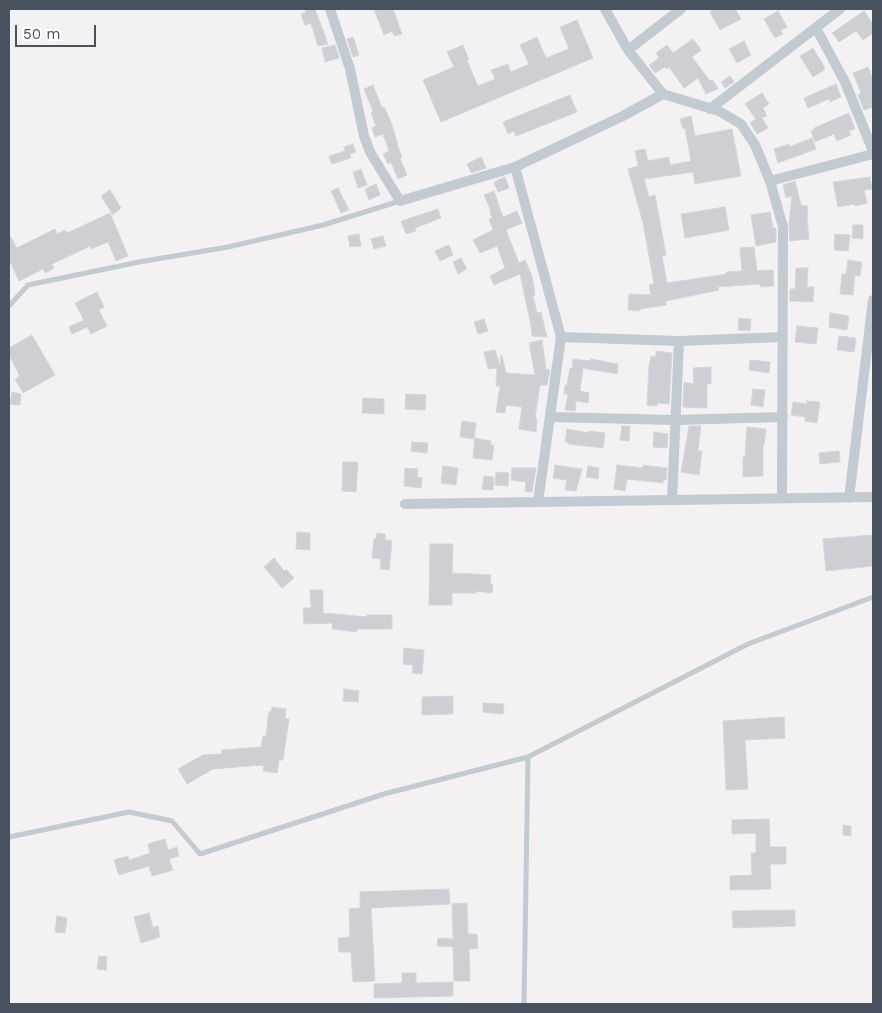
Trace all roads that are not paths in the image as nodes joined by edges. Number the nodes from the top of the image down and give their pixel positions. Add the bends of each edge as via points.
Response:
1 (330, 9) edge
2 (605, 9) edge
3 (681, 9) edge
4 (840, 9) edge
5 (816, 28) junction
6 (628, 50) junction
7 (663, 94) junction
8 (710, 109) junction
9 (873, 152) edge
10 (515, 167) junction
11 (770, 181) junction
12 (400, 201) junction
13 (873, 300) edge
14 (9, 306) edge
15 (561, 337) junction
16 (783, 338) junction
17 (679, 342) junction
18 (550, 417) junction
19 (783, 417) junction
20 (675, 420) junction
21 (873, 497) edge
22 (782, 498) junction
23 (849, 498) junction
24 (672, 500) junction
25 (538, 502) junction
26 (405, 504) dead end
27 (873, 597) edge
28 (528, 757) junction
29 (9, 837) edge
30 (524, 1004) edge

1 - 12 street via 350,70 364,136 370,152
2 - 6 street
3 - 6 street
4 - 5 street
5 - 8 street
5 - 9 street via 845,82
6 - 7 street
7 - 8 street
7 - 10 street
8 - 11 street via 741,124 755,145
9 - 11 street
10 - 12 street
10 - 15 street
11 - 16 street via 783,227
12 - 14 lane via 323,225 228,247 28,285
13 - 23 street
15 - 17 street
15 - 18 street
16 - 17 street
16 - 19 street
17 - 20 street
18 - 20 street
18 - 25 street
19 - 20 street
19 - 22 street
20 - 24 street
21 - 23 street
22 - 23 street
22 - 24 street
24 - 25 street
25 - 26 street
27 - 28 lane via 748,644
28 - 29 lane via 384,794 200,854 172,821 129,812
28 - 30 lane

